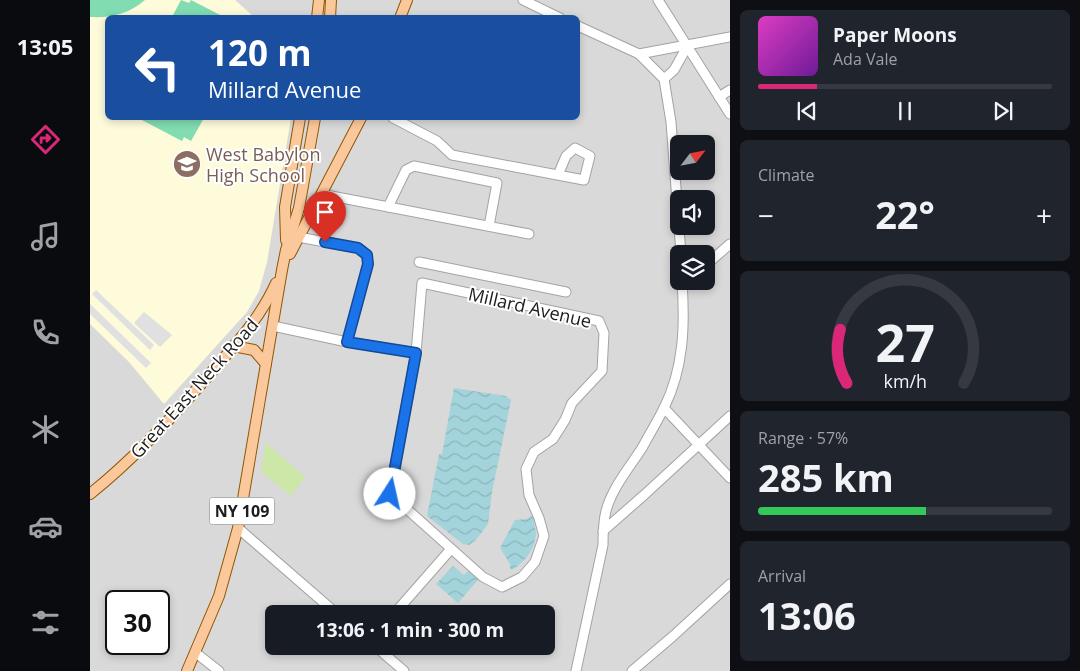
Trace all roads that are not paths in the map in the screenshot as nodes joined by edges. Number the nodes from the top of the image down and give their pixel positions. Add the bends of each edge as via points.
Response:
1 (319, 0) edge
2 (332, 0) edge
3 (407, 0) edge
4 (523, 0) edge
5 (658, 0) edge
6 (538, 4) edge
7 (317, 15) edge
8 (330, 15) edge
9 (401, 15) edge
10 (555, 15) edge
11 (580, 27) edge
12 (730, 37) edge
13 (688, 45) junction
14 (639, 54) junction
15 (664, 79) junction
16 (730, 90) edge
17 (719, 97) junction
18 (730, 114) edge
19 (300, 120) edge
20 (315, 120) edge
21 (360, 120) edge
22 (397, 120) edge
23 (558, 175) dead end
24 (321, 194) junction
25 (388, 207) junction
26 (489, 226) junction
27 (529, 234) dead end
28 (298, 238) junction
29 (730, 244) edge
30 (679, 245) edge
31 (286, 250) junction
32 (715, 258) edge
33 (418, 262) dead end
34 (282, 270) junction
35 (685, 290) edge
36 (566, 292) dead end
37 (273, 326) junction
38 (347, 342) junction
39 (233, 346) junction
40 (416, 353) junction
41 (266, 364) junction
42 (664, 408) junction
43 (730, 416) edge
44 (699, 444) junction
45 (730, 478) edge
46 (90, 494) edge
47 (238, 528) junction
48 (603, 530) junction
49 (452, 549) junction
50 (730, 584) edge
51 (327, 605) edge
52 (402, 605) edge
53 (196, 653) junction
54 (385, 655) edge
55 (188, 671) edge
56 (219, 671) edge
57 (404, 671) edge
58 (576, 671) edge
59 (632, 671) edge

1 - 7 main road
2 - 8 main road
3 - 9 main road
4 - 6 street
5 - 13 street
6 - 10 street
11 - 14 street
12 - 13 street
13 - 14 street
13 - 15 street via 674,70
13 - 17 street
14 - 15 street
15 - 30 street via 671,122
16 - 17 street
17 - 18 street
19 - 31 main road, NY 109 via 285,207
20 - 31 main road, NY 109 via 298,208
21 - 24 main road, Great East Neck Road
22 - 23 street via 437,141 452,155
24 - 25 street
24 - 28 main road, Great East Neck Road
25 - 26 street
25 - 26 street via 406,170 414,166 497,183
26 - 27 street
28 - 34 main road, Great East Neck Road
28 - 38 street via 358,248 367,255 368,264
29 - 32 street
31 - 34 main road, NY 109
33 - 36 street
34 - 37 main road, NY 109
34 - 39 main road, Great East Neck Road via 260,313
35 - 42 street via 682,354 676,380
37 - 38 street
37 - 41 main road, NY 109
38 - 40 street
39 - 41 main road via 254,350
39 - 46 main road, Great East Neck Road via 152,438
40 - 49 street, Millard Avenue via 390,494
40 - 49 street, Millard Avenue via 422,283 599,321 604,332 602,372 572,403 553,439 534,452 526,470 529,495 544,536 535,562 522,577 502,587 483,577
41 - 47 main road, NY 109
42 - 44 street
42 - 48 street via 614,493 606,510
43 - 44 street
44 - 45 street
44 - 48 street
47 - 51 street
47 - 53 main road, NY 109 via 219,596
48 - 58 street via 603,545
49 - 52 street
50 - 59 street
53 - 55 main road, NY 109
53 - 56 street
54 - 57 street

